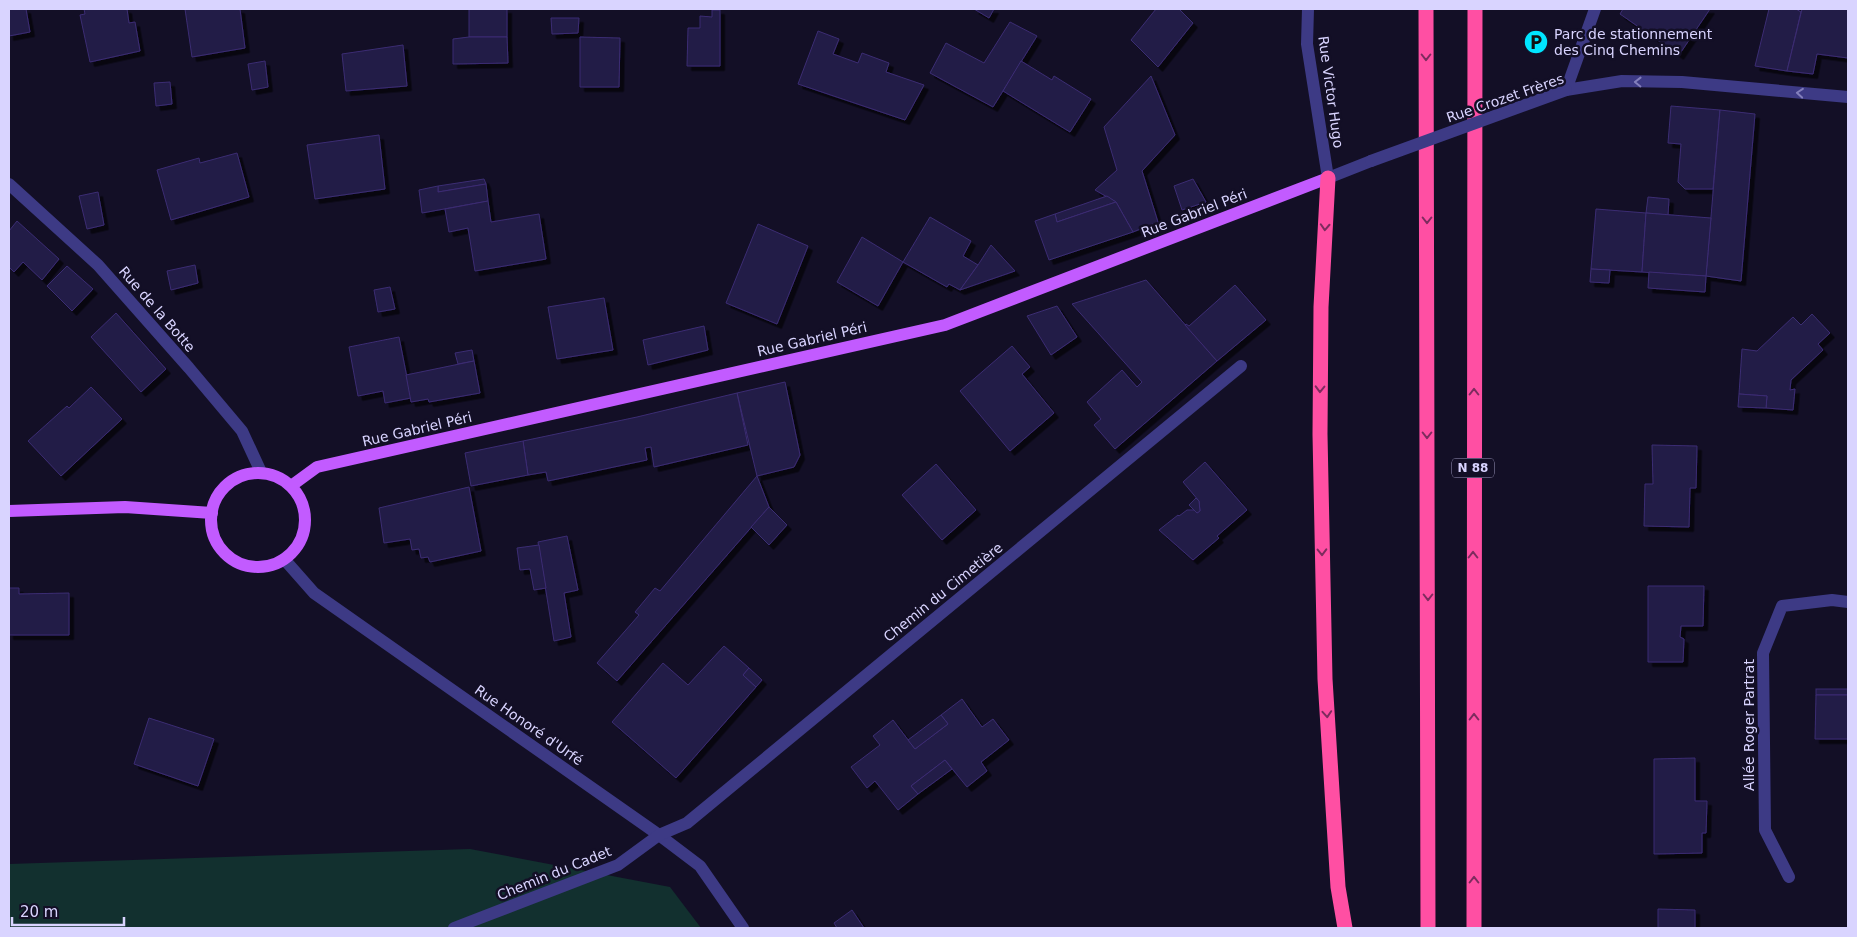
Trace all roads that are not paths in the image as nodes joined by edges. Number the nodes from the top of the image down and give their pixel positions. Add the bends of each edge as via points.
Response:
1 (1308, 9) edge
2 (1426, 9) edge
3 (1475, 9) edge
4 (1595, 9) edge
5 (1566, 90) junction
6 (1848, 97) edge
7 (1328, 178) junction
8 (9, 184) edge
9 (1241, 366) dead end
10 (261, 472) junction
11 (291, 486) junction
12 (9, 511) edge
13 (212, 514) junction
14 (284, 559) junction
15 (1848, 602) edge
16 (659, 835) junction
17 (1790, 877) dead end
18 (454, 928) edge
19 (743, 928) edge
20 (1345, 928) edge
21 (1428, 928) edge
22 (1474, 928) edge

1 - 7 street, Rue Victor Hugo via 1307,44
2 -> 21 highway
22 -> 3 highway, N 88
4 - 5 street
6 -> 5 street, Rue Crozet Frères via 1682,82 1622,81
5 - 7 street, Rue Crozet Frères, bridge
7 - 11 main road, Rue Gabriel Péri via 945,325 317,467
7 -> 20 highway via 1321,307 1320,414 1325,669 1338,888
8 - 10 street, Rue de la Botte via 98,265 183,361 242,431
9 - 16 street, Chemin du Cimetière via 687,823
10 - 11 main road via 272,474
10 - 13 main road via 234,479 223,488 215,500
11 - 14 main road via 300,497 306,524 302,538
12 - 13 main road via 125,507
13 - 14 main road via 216,540 234,560 259,567
14 - 16 street, Rue Honoré d'Urfé via 314,593
15 - 17 street, Allée Roger Partrat via 1832,600 1782,606 1763,653 1765,830
16 - 18 street, Chemin du Cadet via 618,865
16 - 19 street, Rue Honoré d'Urfé via 700,866

